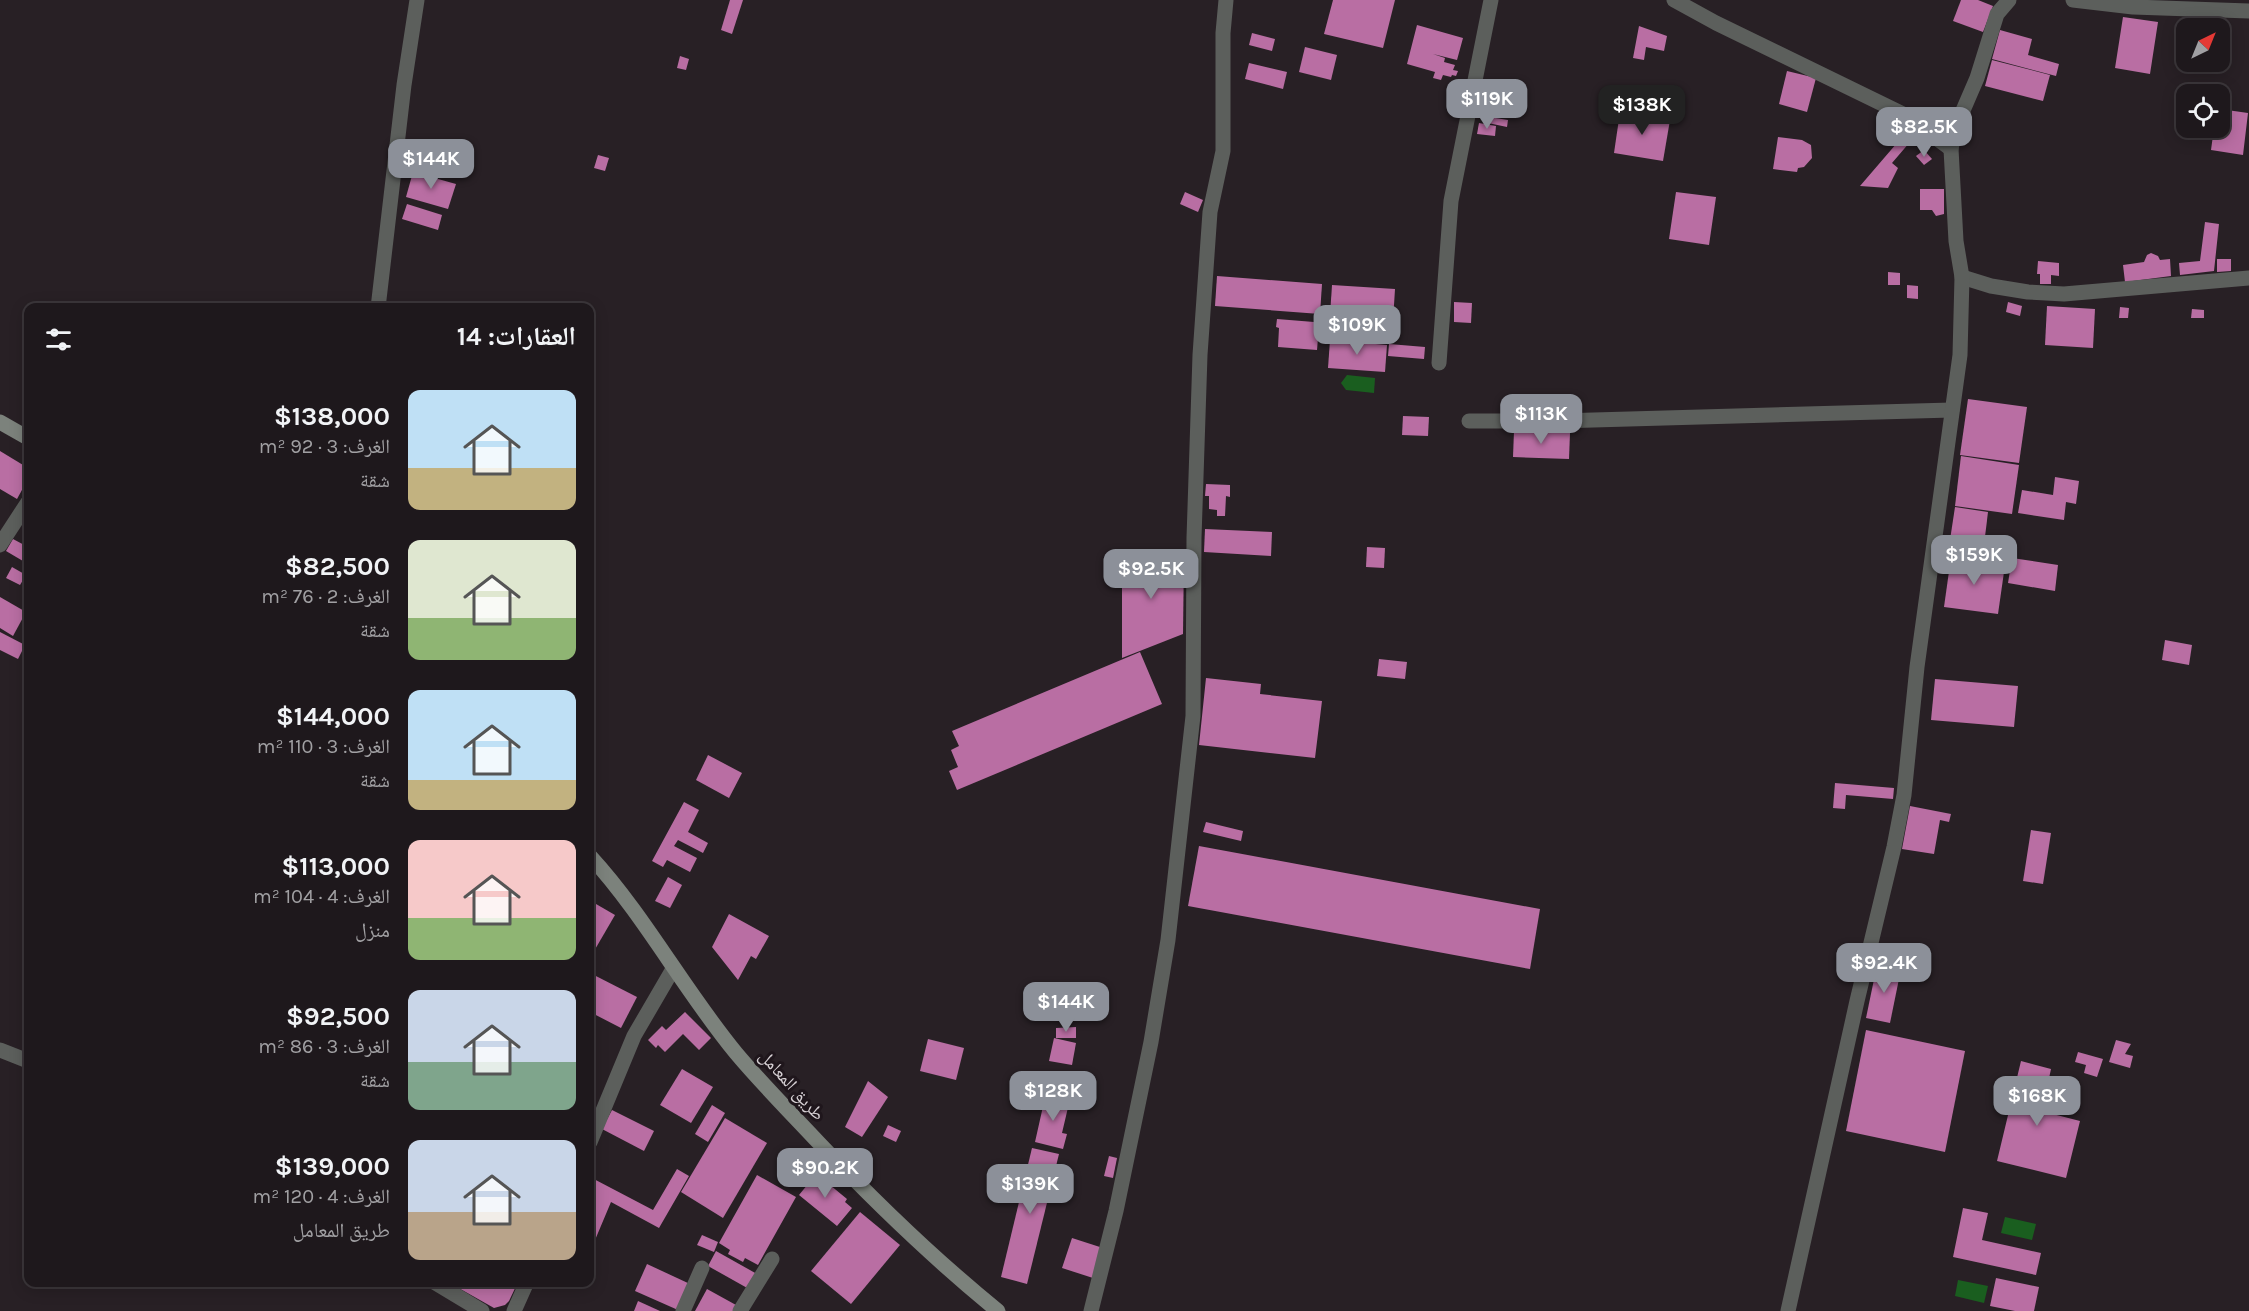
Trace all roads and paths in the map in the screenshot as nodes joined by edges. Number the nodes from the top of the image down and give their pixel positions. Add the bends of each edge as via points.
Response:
1 (417, 0) edge
2 (1226, 0) edge
3 (1491, 0) edge
4 (1674, 0) edge
5 (2009, 0) edge
6 (2073, 0) edge
7 (2249, 11) edge
8 (1951, 149) junction
9 (1962, 277) junction
10 (2249, 278) edge
11 (379, 303) edge
12 (1439, 363) dead end
13 (1952, 410) junction
14 (1469, 421) dead end
15 (0, 422) edge
16 (24, 436) edge
17 (24, 508) edge
18 (0, 545) edge
19 (594, 861) edge
20 (674, 969) junction
21 (0, 1050) edge
22 (24, 1059) edge
23 (594, 1132) edge
24 (772, 1259) dead end
25 (702, 1268) dead end
26 (442, 1287) edge
27 (526, 1287) edge
28 (482, 1311) edge
29 (514, 1311) edge
30 (683, 1311) edge
31 (740, 1311) edge
32 (998, 1311) edge
33 (1091, 1311) edge
34 (1788, 1311) edge

1 - 11 street
2 - 33 street via 1223,151 1210,212 1200,355 1193,716 1168,940 1151,1042
3 - 12 street via 1451,201
4 - 8 street via 1905,115
5 - 8 street via 1997,14
6 - 7 street via 2165,9
8 - 9 street
9 - 10 street via 1991,286 2064,294
9 - 13 street via 1960,355
13 - 14 street
13 - 34 street via 1917,667 1905,795
15 - 16 main road
17 - 18 street
19 - 20 main road, طريق المعامل
20 - 23 street via 634,1036
20 - 32 main road, طريق المعامل via 735,1052 793,1116 907,1232
21 - 22 street
24 - 31 street
25 - 30 street
26 - 28 street
27 - 29 street

